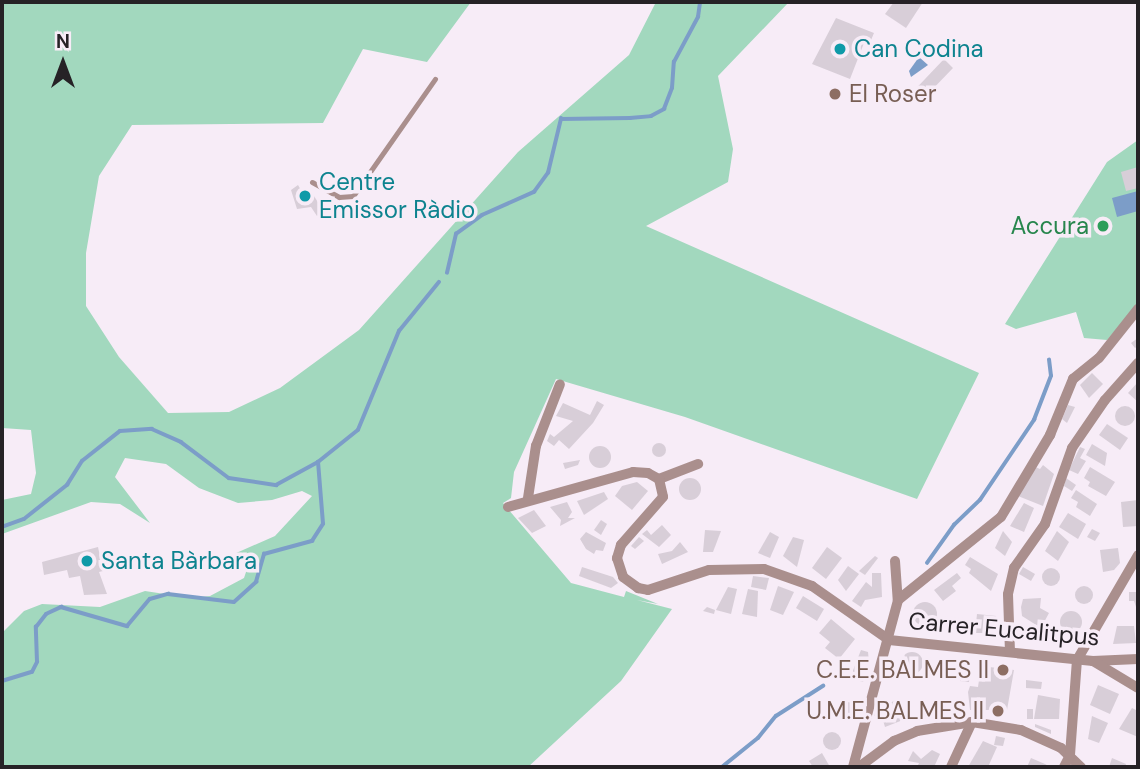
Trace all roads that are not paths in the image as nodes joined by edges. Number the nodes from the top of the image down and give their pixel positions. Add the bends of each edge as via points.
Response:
1 (435, 79) dead end
2 (312, 182) dead end
3 (1138, 309) edge
4 (1138, 363) edge
5 (560, 384) dead end
6 (698, 464) dead end
7 (659, 479) junction
8 (528, 498) junction
9 (508, 507) dead end
10 (1138, 555) edge
11 (895, 561) dead end
12 (898, 600) junction
13 (889, 640) junction
14 (1010, 653) junction
15 (1138, 659) edge
16 (1077, 660) junction
17 (1093, 661) junction
18 (1138, 688) edge
19 (972, 722) junction
20 (1070, 755) junction
21 (853, 767) edge
22 (859, 767) edge
23 (951, 767) edge
24 (1064, 767) edge
25 (1081, 767) edge

1 - 2 lane via 353,196 339,197
3 - 12 street via 1099,358 1073,379 1050,435 1001,517
4 - 14 street via 1072,448 1039,536 1014,568 1007,593
5 - 8 street via 536,446
6 - 7 street
7 - 8 street via 634,472
7 - 13 street, Carrer Eucalitpus via 663,497 659,506 621,545 617,558 618,569 631,584 648,590 709,570 764,569 812,586
8 - 9 street
10 - 16 street
11 - 12 street
12 - 13 street
13 - 14 street, Carrer Eucalitpus
13 - 21 street
14 - 16 street, Carrer Eucalitpus
15 - 17 street, Carrer Eucalitpus
16 - 17 street, Carrer Eucalitpus
16 - 20 street
17 - 18 street
19 - 20 street via 1021,730
19 - 22 street via 917,731 894,741
19 - 23 street
20 - 24 street
20 - 25 street

